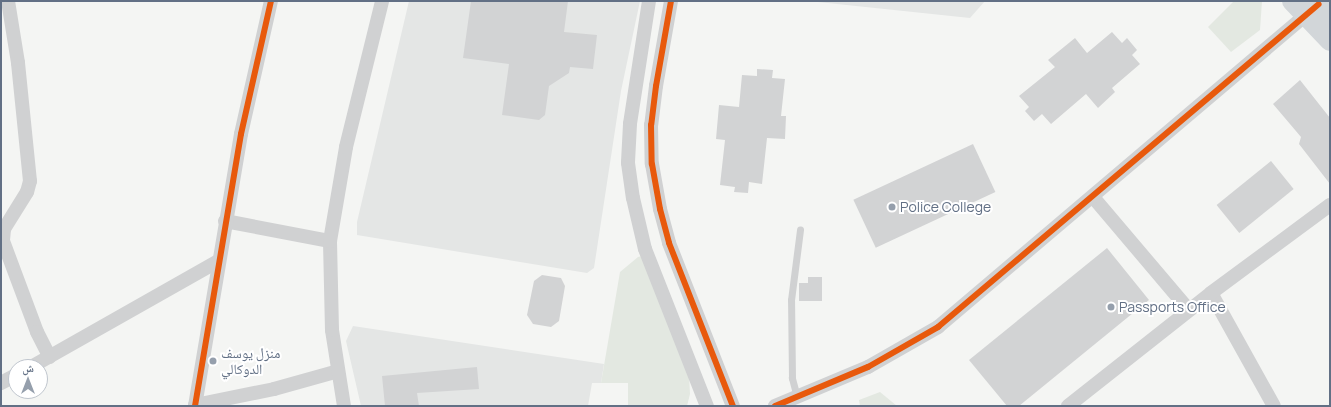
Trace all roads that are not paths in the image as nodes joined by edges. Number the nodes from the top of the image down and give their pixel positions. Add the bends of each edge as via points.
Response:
1 (8, 1) edge
2 (271, 1) edge
3 (382, 1) edge
4 (649, 1) edge
5 (672, 1) edge
6 (1292, 1) edge
7 (1318, 9) edge
8 (1330, 41) edge
9 (635, 83) junction
10 (656, 86) junction
11 (1093, 197) junction
12 (1330, 206) edge
13 (225, 222) junction
14 (800, 230) dead end
15 (330, 241) junction
16 (218, 261) junction
17 (1211, 293) junction
18 (1189, 310) junction
19 (50, 356) junction
20 (45, 359) edge
21 (338, 372) junction
22 (797, 397) junction
23 (195, 406) edge
24 (344, 406) edge
25 (707, 406) edge
26 (733, 406) edge
27 (775, 406) edge
28 (1068, 406) edge
29 (1274, 406) edge

1 - 19 street via 18,63 30,181 27,192 4,229 3,241 37,332
2 - 13 street via 241,134
3 - 15 street via 346,147
4 - 9 street
5 - 10 street
6 - 7 main road
7 - 8 main road
7 - 11 street
9 - 10 street
9 - 25 street via 628,163 633,198 645,249
10 - 26 street via 652,164 660,209 669,243
11 - 18 street
11 - 22 street via 938,327 868,367
12 - 17 street
13 - 15 street
13 - 16 street
14 - 22 lane via 791,300 792,378
15 - 21 street via 332,330
16 - 19 street
16 - 23 street
17 - 18 street
17 - 29 street
18 - 28 street
19 - 20 street
21 - 23 street
21 - 24 street
22 - 27 street

